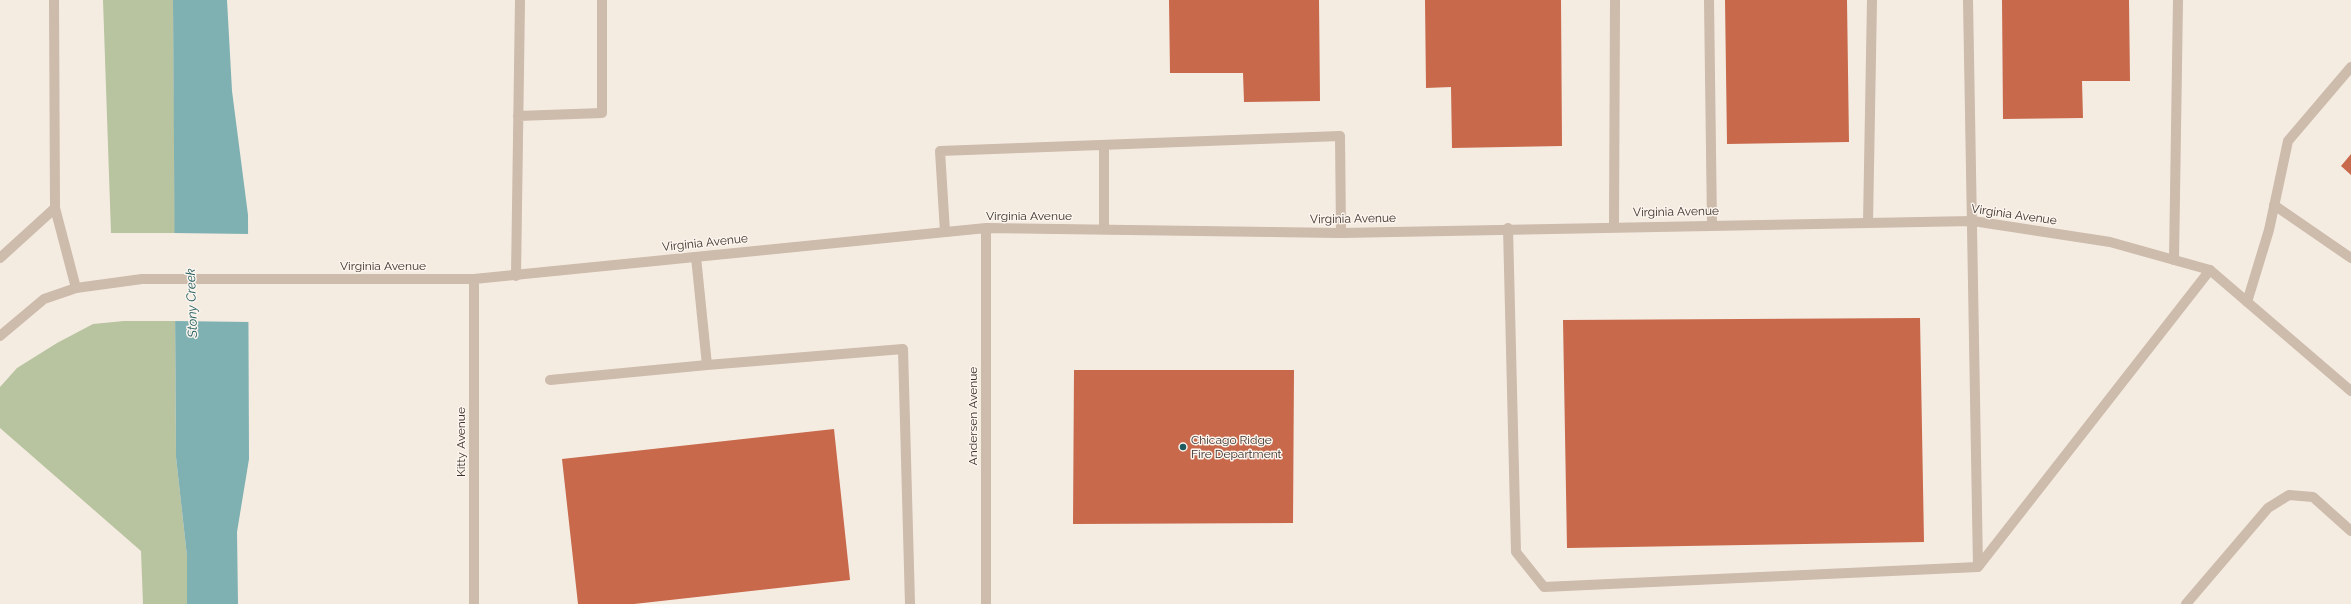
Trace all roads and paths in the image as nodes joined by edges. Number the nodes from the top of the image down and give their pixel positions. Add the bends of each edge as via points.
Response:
1 (54, 0) edge
2 (520, 0) edge
3 (602, 0) edge
4 (1615, 0) edge
5 (1709, 0) edge
6 (1872, 0) edge
7 (1968, 0) edge
8 (2178, 0) edge
9 (2351, 67) edge
10 (518, 116) junction
11 (1104, 145) junction
12 (2274, 206) junction
13 (55, 208) junction
14 (1973, 221) junction
15 (1868, 223) junction
16 (1712, 225) junction
17 (1614, 226) junction
18 (986, 228) junction
19 (1508, 228) junction
20 (1104, 230) junction
21 (945, 232) junction
22 (1341, 233) junction
23 (696, 257) junction
24 (0, 258) edge
25 (2351, 258) edge
26 (2174, 260) junction
27 (2210, 270) junction
28 (516, 276) junction
29 (474, 279) junction
30 (76, 288) junction
31 (2247, 302) junction
32 (0, 336) edge
33 (707, 365) junction
34 (550, 380) dead end
35 (2351, 391) edge
36 (2351, 531) edge
37 (1978, 567) junction
38 (474, 604) edge
39 (910, 604) edge
40 (986, 604) edge
41 (2186, 604) edge

1 - 13 street
2 - 10 street
3 - 10 street via 602,113
4 - 17 street
5 - 16 street
6 - 15 street
7 - 14 street
8 - 26 street
9 - 12 street via 2288,141
10 - 28 street
11 - 20 street
11 - 21 street via 940,151
11 - 22 street via 1340,136
12 - 25 street
12 - 31 street
13 - 24 street
13 - 30 street
14 - 15 street, Virginia Avenue
14 - 26 street, Virginia Avenue via 2110,242
14 - 37 street
15 - 16 street, Virginia Avenue
16 - 17 street, Virginia Avenue
17 - 19 street, Virginia Avenue
18 - 20 street, Virginia Avenue
18 - 21 street, Virginia Avenue
18 - 40 street, Andersen Avenue
19 - 22 street, Virginia Avenue
19 - 37 street via 1516,552 1544,587
20 - 22 street, Virginia Avenue
21 - 23 street, Virginia Avenue
23 - 28 street, Virginia Avenue
23 - 33 street
26 - 27 street, Virginia Avenue
27 - 31 street, Virginia Avenue
27 - 37 street
28 - 29 street, Virginia Avenue
29 - 30 street, Virginia Avenue via 142,279
29 - 38 street, Kitty Avenue
30 - 32 street, Virginia Avenue via 44,299
31 - 35 street, Virginia Avenue
33 - 34 street
33 - 39 street via 903,349
36 - 41 street via 2313,497 2289,495 2268,508

